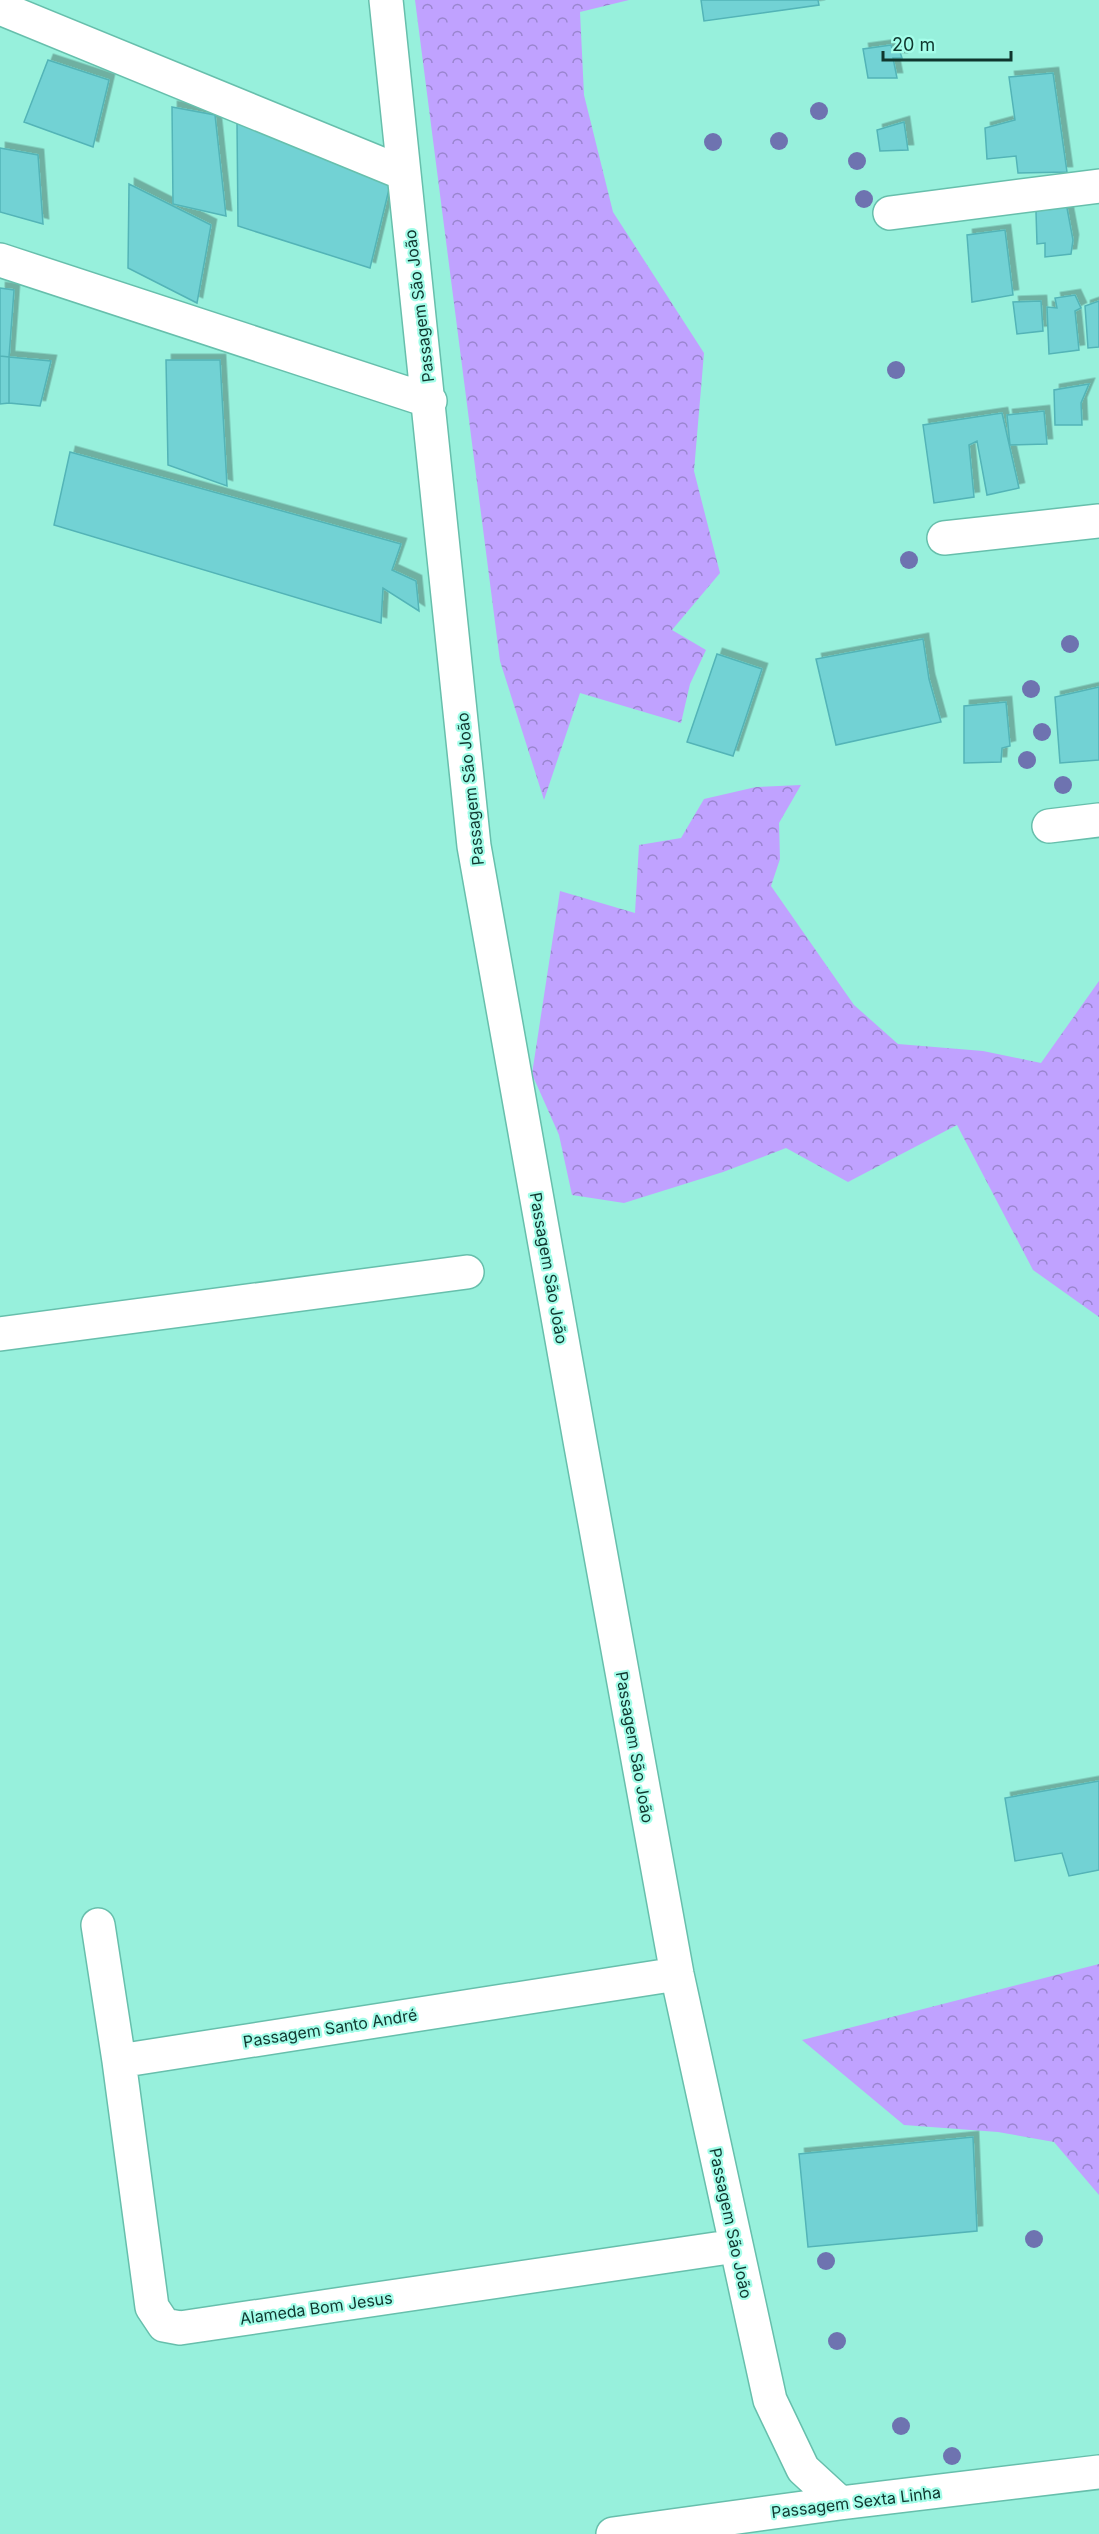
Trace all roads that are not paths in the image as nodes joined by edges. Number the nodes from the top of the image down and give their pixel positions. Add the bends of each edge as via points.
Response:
1 (386, 0) edge
2 (0, 8) edge
3 (403, 173) junction
4 (1099, 186) edge
5 (890, 213) dead end
6 (0, 260) edge
7 (430, 401) junction
8 (1099, 521) edge
9 (944, 538) dead end
10 (1099, 820) edge
11 (1049, 826) dead end
12 (467, 1272) dead end
13 (0, 1334) edge
14 (98, 1925) dead end
15 (677, 1974) junction
16 (119, 2061) junction
17 (736, 2246) junction
18 (1099, 2472) edge
19 (840, 2503) junction
20 (612, 2534) edge

1 - 3 street, Passagem São João
2 - 3 street
3 - 7 street, Passagem São João
4 - 5 street
6 - 7 street
7 - 15 street, Passagem São João via 474,846
8 - 9 street
10 - 11 street
12 - 13 street
14 - 16 street
15 - 16 street, Passagem Santo André
15 - 17 street, Passagem São João
16 - 17 street, Alameda Bom Jesus via 152,2307 164,2325 180,2328
17 - 19 street, Passagem São João via 770,2400 803,2469
18 - 19 street, Passagem Sexta Linha
19 - 20 street, Passagem Sexta Linha

